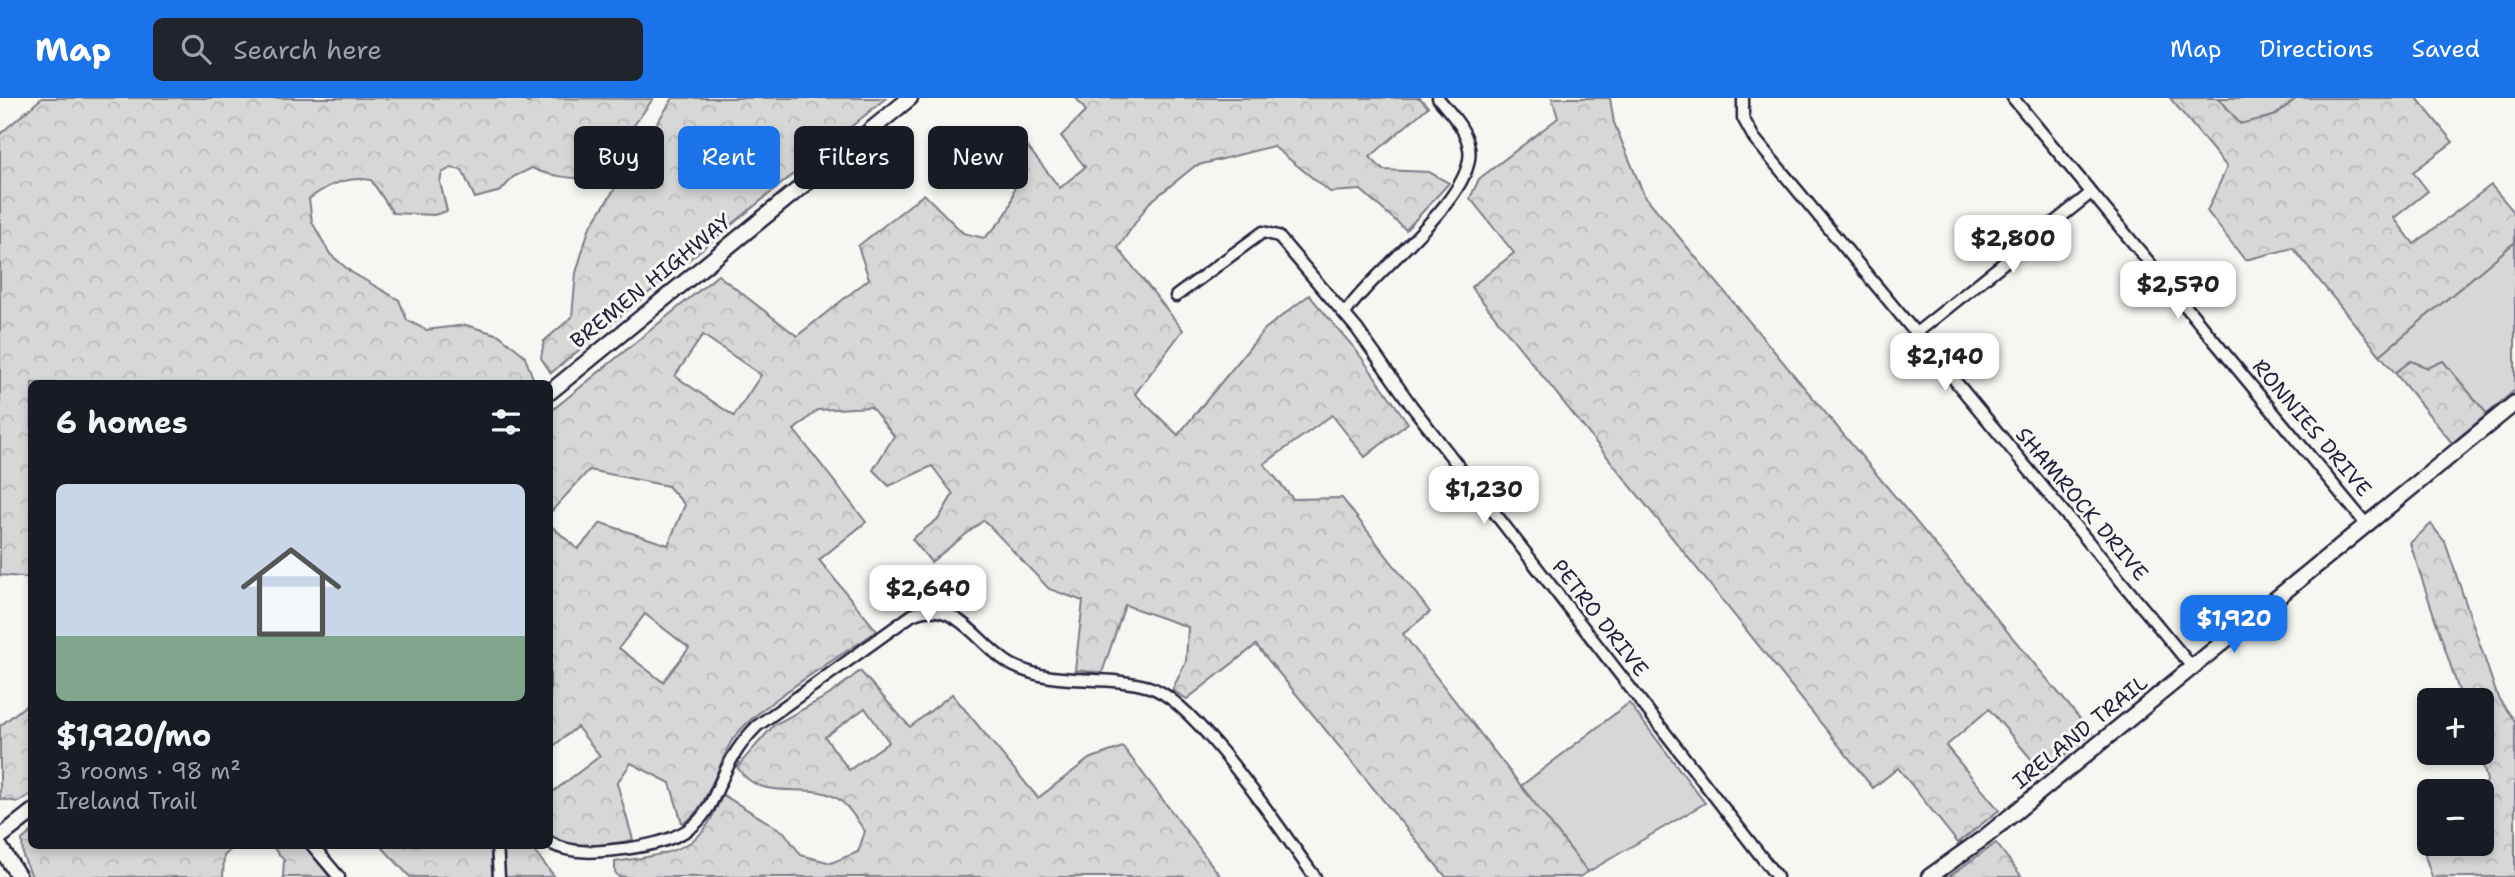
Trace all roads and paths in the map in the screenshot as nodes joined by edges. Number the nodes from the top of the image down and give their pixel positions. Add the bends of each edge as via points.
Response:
1 (911, 98) edge
2 (1438, 98) edge
3 (2013, 98) edge
4 (1742, 100) edge
5 (2091, 192) junction
6 (1176, 296) dead end
7 (1345, 314) junction
8 (1915, 334) junction
9 (553, 390) edge
10 (2515, 405) edge
11 (2366, 524) junction
12 (2192, 667) junction
13 (28, 815) edge
14 (0, 837) edge
15 (553, 845) edge
16 (0, 847) edge
17 (315, 849) edge
18 (496, 849) edge
19 (19, 877) edge
20 (339, 877) edge
21 (499, 877) edge
22 (1315, 877) edge
23 (1777, 877) edge
24 (1929, 877) edge

1 - 9 street, BREMEN HIGHWAY
2 - 7 street via 1466,136 1470,149 1467,168 1448,202 1364,288
3 - 5 street, RONNIES DRIVE
4 - 8 street, SHAMROCK DRIVE via 1744,118 1754,138
5 - 8 street
5 - 11 street, RONNIES DRIVE
6 - 7 street, PETRO DRIVE via 1256,236 1269,232 1278,236
7 - 23 street, PETRO DRIVE via 1487,505
8 - 12 street, SHAMROCK DRIVE
10 - 11 street, IRELAND TRAIL
11 - 12 street, IRELAND TRAIL
12 - 24 street, IRELAND TRAIL via 1985,837
13 - 14 street
15 - 22 street via 590,852 656,844 685,833 707,812 739,747 757,726 912,615 935,609 952,614 1003,660 1032,674 1141,685 1173,698 1197,720
16 - 19 street
17 - 20 street
18 - 21 street

